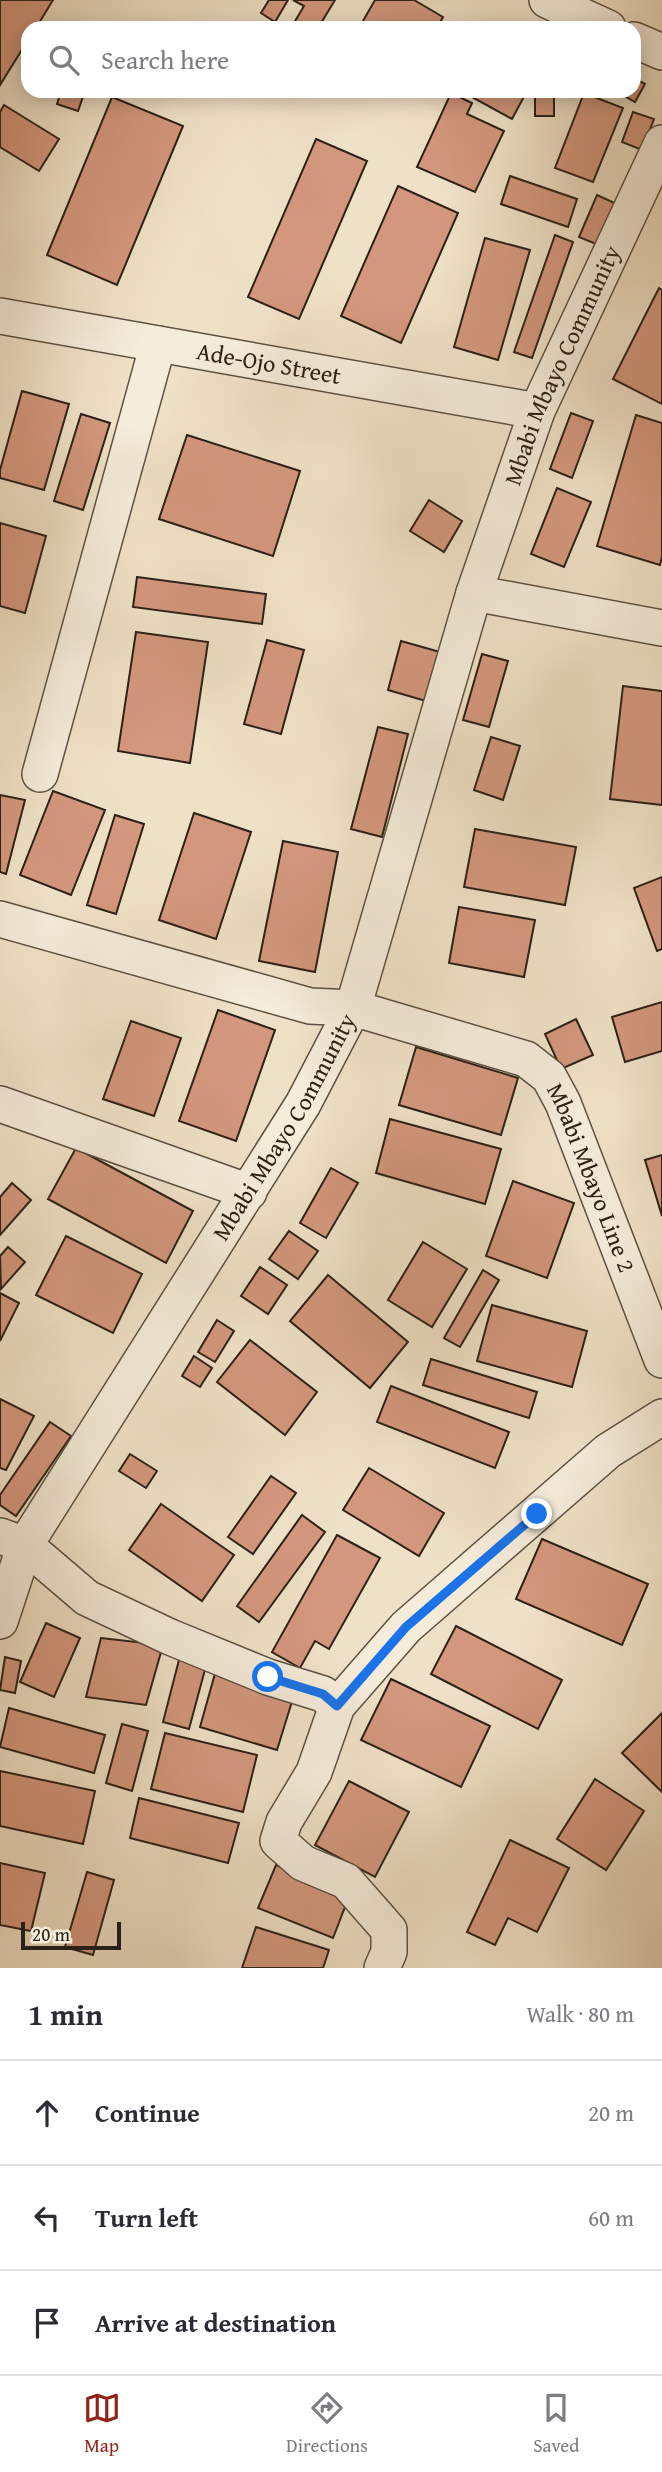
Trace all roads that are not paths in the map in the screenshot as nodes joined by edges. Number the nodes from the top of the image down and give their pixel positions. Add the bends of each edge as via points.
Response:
1 (547, 0) edge
2 (593, 21) edge
3 (641, 43) edge
4 (662, 52) edge
5 (662, 142) edge
6 (0, 316) edge
7 (158, 344) junction
8 (537, 411) junction
9 (474, 593) junction
10 (662, 628) edge
11 (40, 774) dead end
12 (0, 919) edge
13 (353, 1008) junction
14 (0, 1104) edge
15 (249, 1192) junction
16 (662, 1360) edge
17 (662, 1417) edge
18 (13, 1540) edge
19 (0, 1621) edge
20 (337, 1706) junction
21 (382, 1968) edge

1 - 2 street
3 - 4 street
5 - 8 street, Mbabi Mbayo Community
6 - 7 street, Ade-Ojo Street
7 - 8 street, Ade-Ojo Street
7 - 11 street
8 - 9 street, Mbabi Mbayo Community
9 - 10 street
9 - 13 street, Mbabi Mbayo Community
12 - 13 street, Mbabi Mbayo Line 2 via 310,1006
13 - 15 street, Mbabi Mbayo Community via 303,1104
13 - 16 street, Mbabi Mbayo Line 2 via 526,1059 550,1077
14 - 15 street
15 - 18 street, Mbabi Mbayo Community
17 - 20 street via 608,1451 406,1627
18 - 19 street, Mbabi Mbayo Community
18 - 20 street via 87,1598 268,1677 323,1694
20 - 21 street via 314,1772 278,1841 303,1863 346,1881 389,1930 389,1952

